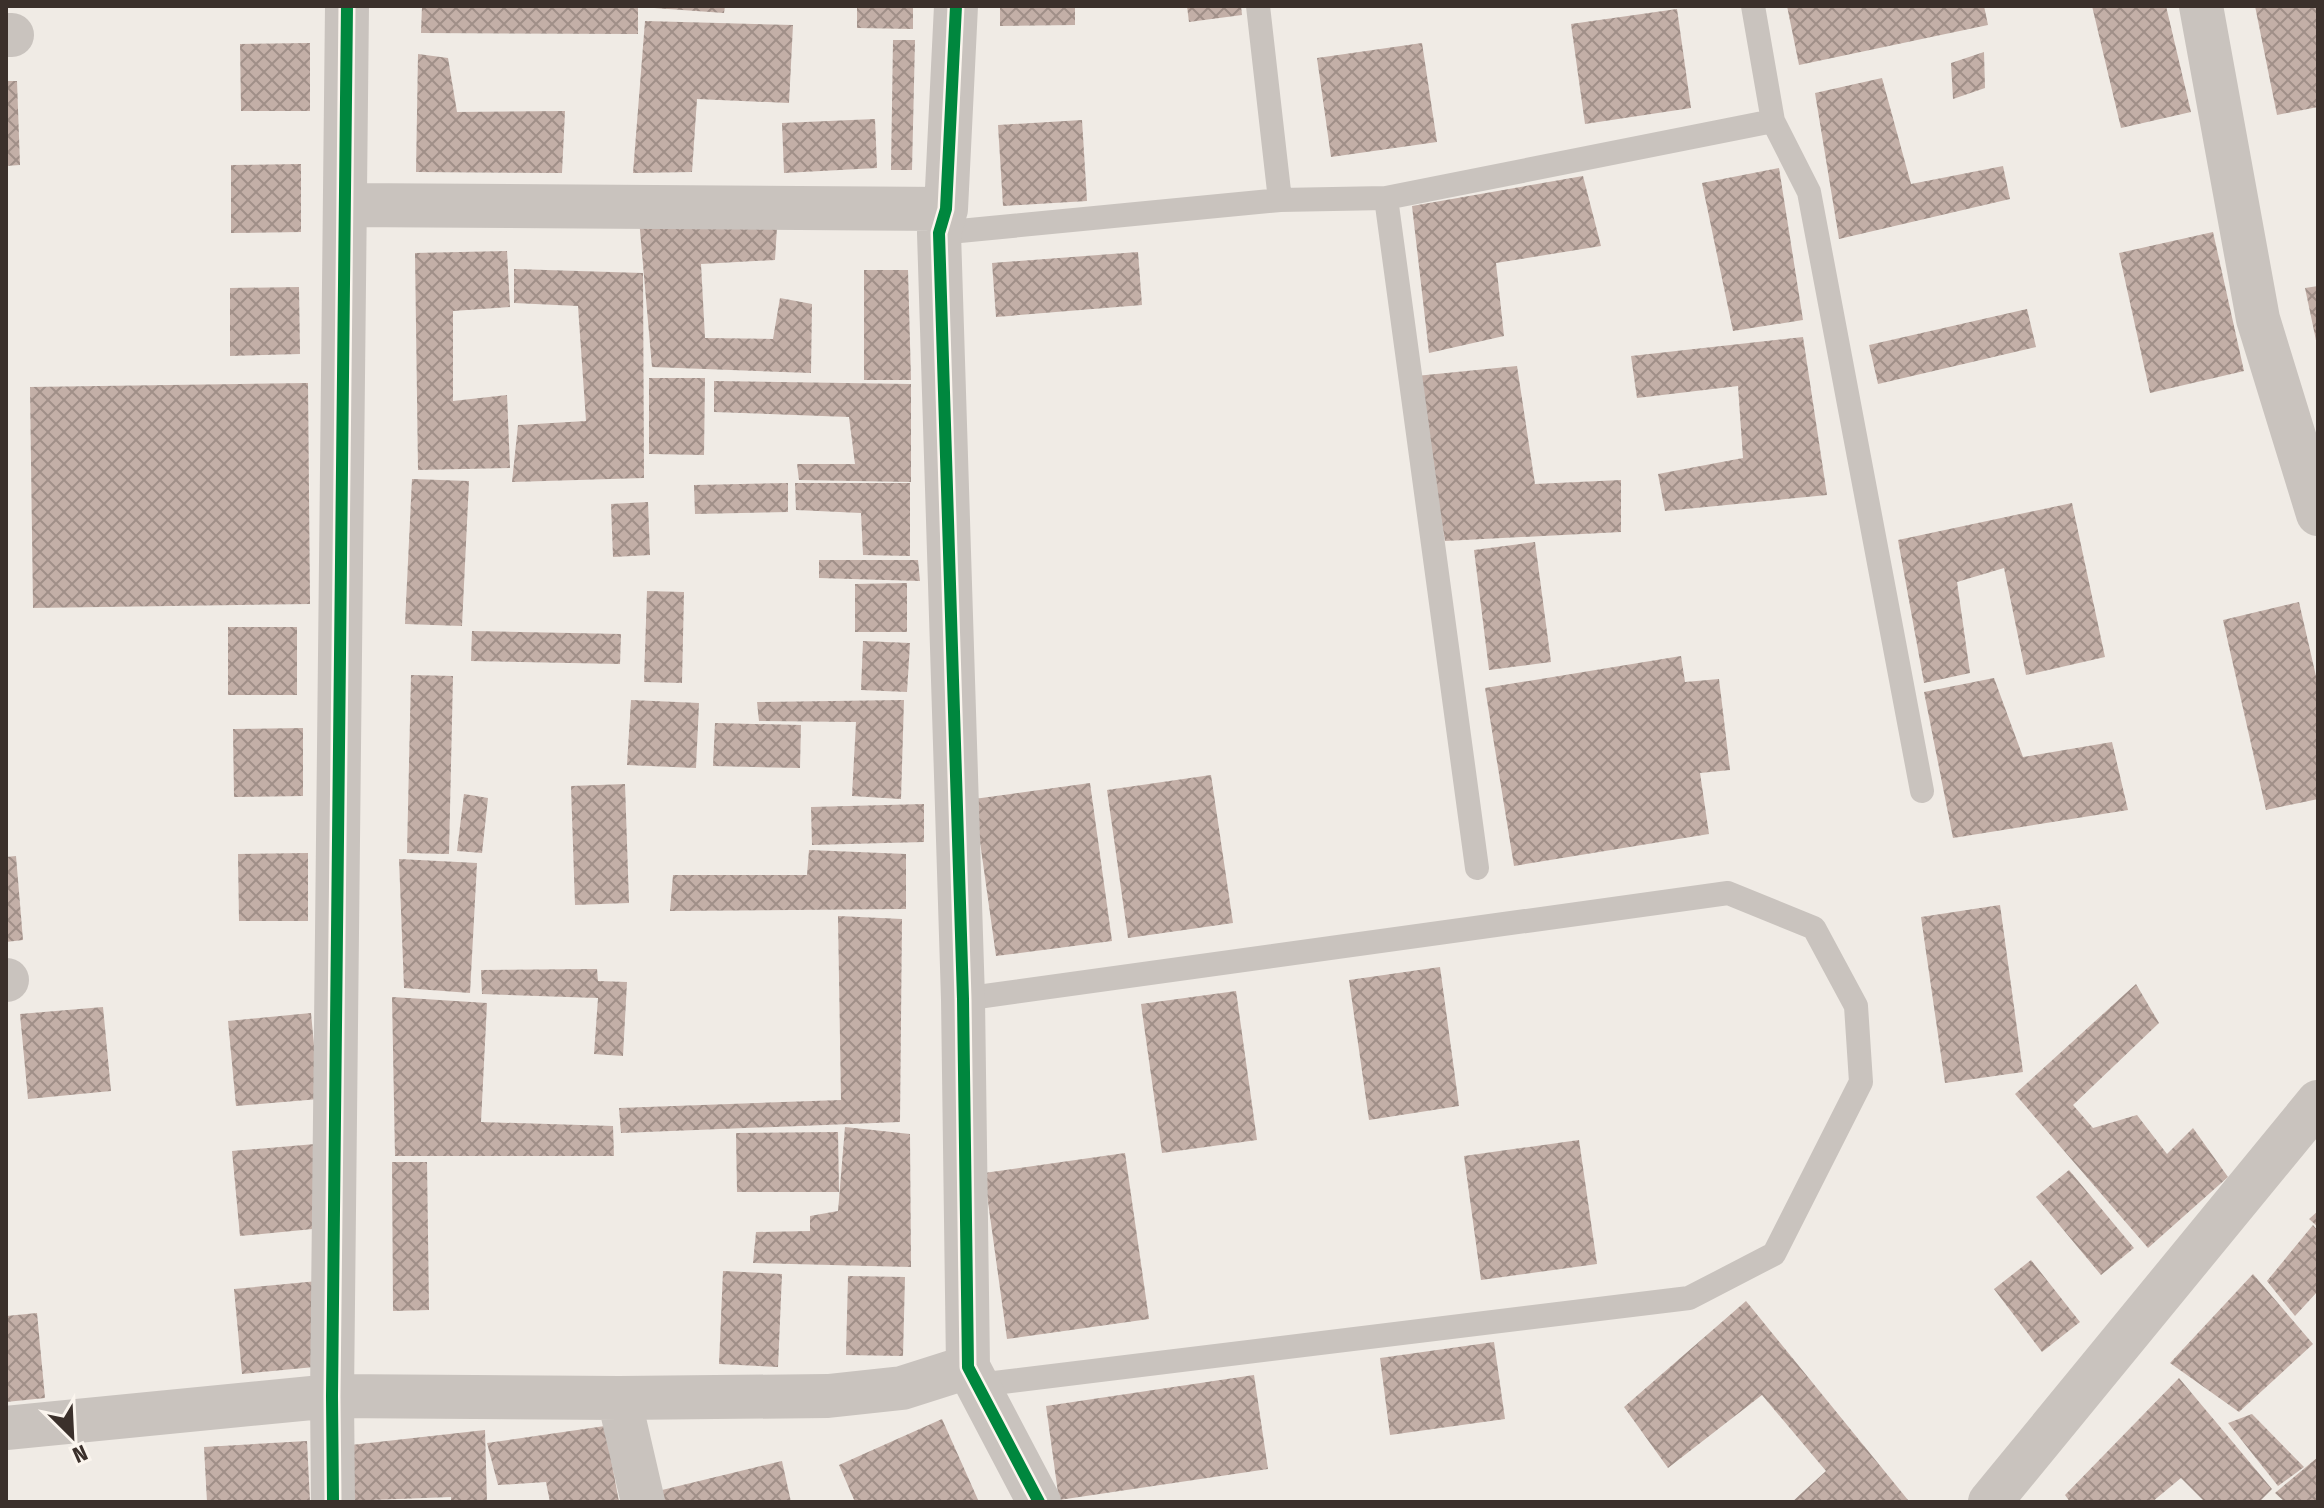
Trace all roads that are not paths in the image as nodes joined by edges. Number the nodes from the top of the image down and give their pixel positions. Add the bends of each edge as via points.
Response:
1 (347, 6) edge
2 (956, 6) edge
3 (1258, 6) edge
4 (1753, 6) edge
5 (2201, 6) edge
6 (1773, 121) junction
7 (1386, 198) junction
8 (1280, 200) junction
9 (346, 205) junction
10 (943, 221) junction
11 (2318, 514) edge
12 (1922, 791) dead end
13 (1477, 868) dead end
14 (963, 999) junction
15 (2318, 1102) edge
16 (973, 1376) junction
17 (332, 1396) junction
18 (619, 1398) junction
19 (6, 1428) edge
20 (333, 1502) edge
21 (643, 1502) edge
22 (1039, 1502) edge
23 (1990, 1502) edge

1 - 9 street
2 - 10 street
3 - 8 lane
4 - 6 lane
5 - 11 street via 2258,319
6 - 7 lane
6 - 12 lane via 1809,192
7 - 8 lane
7 - 13 lane
8 - 10 lane
9 - 10 street
9 - 17 street
10 - 14 street
14 - 16 street
14 - 16 lane via 1728,893 1814,928 1856,1006 1861,1082 1774,1254 1689,1298
15 - 23 street
16 - 18 street via 828,1396
16 - 22 street
17 - 18 street
17 - 19 street
17 - 20 street
18 - 21 street

